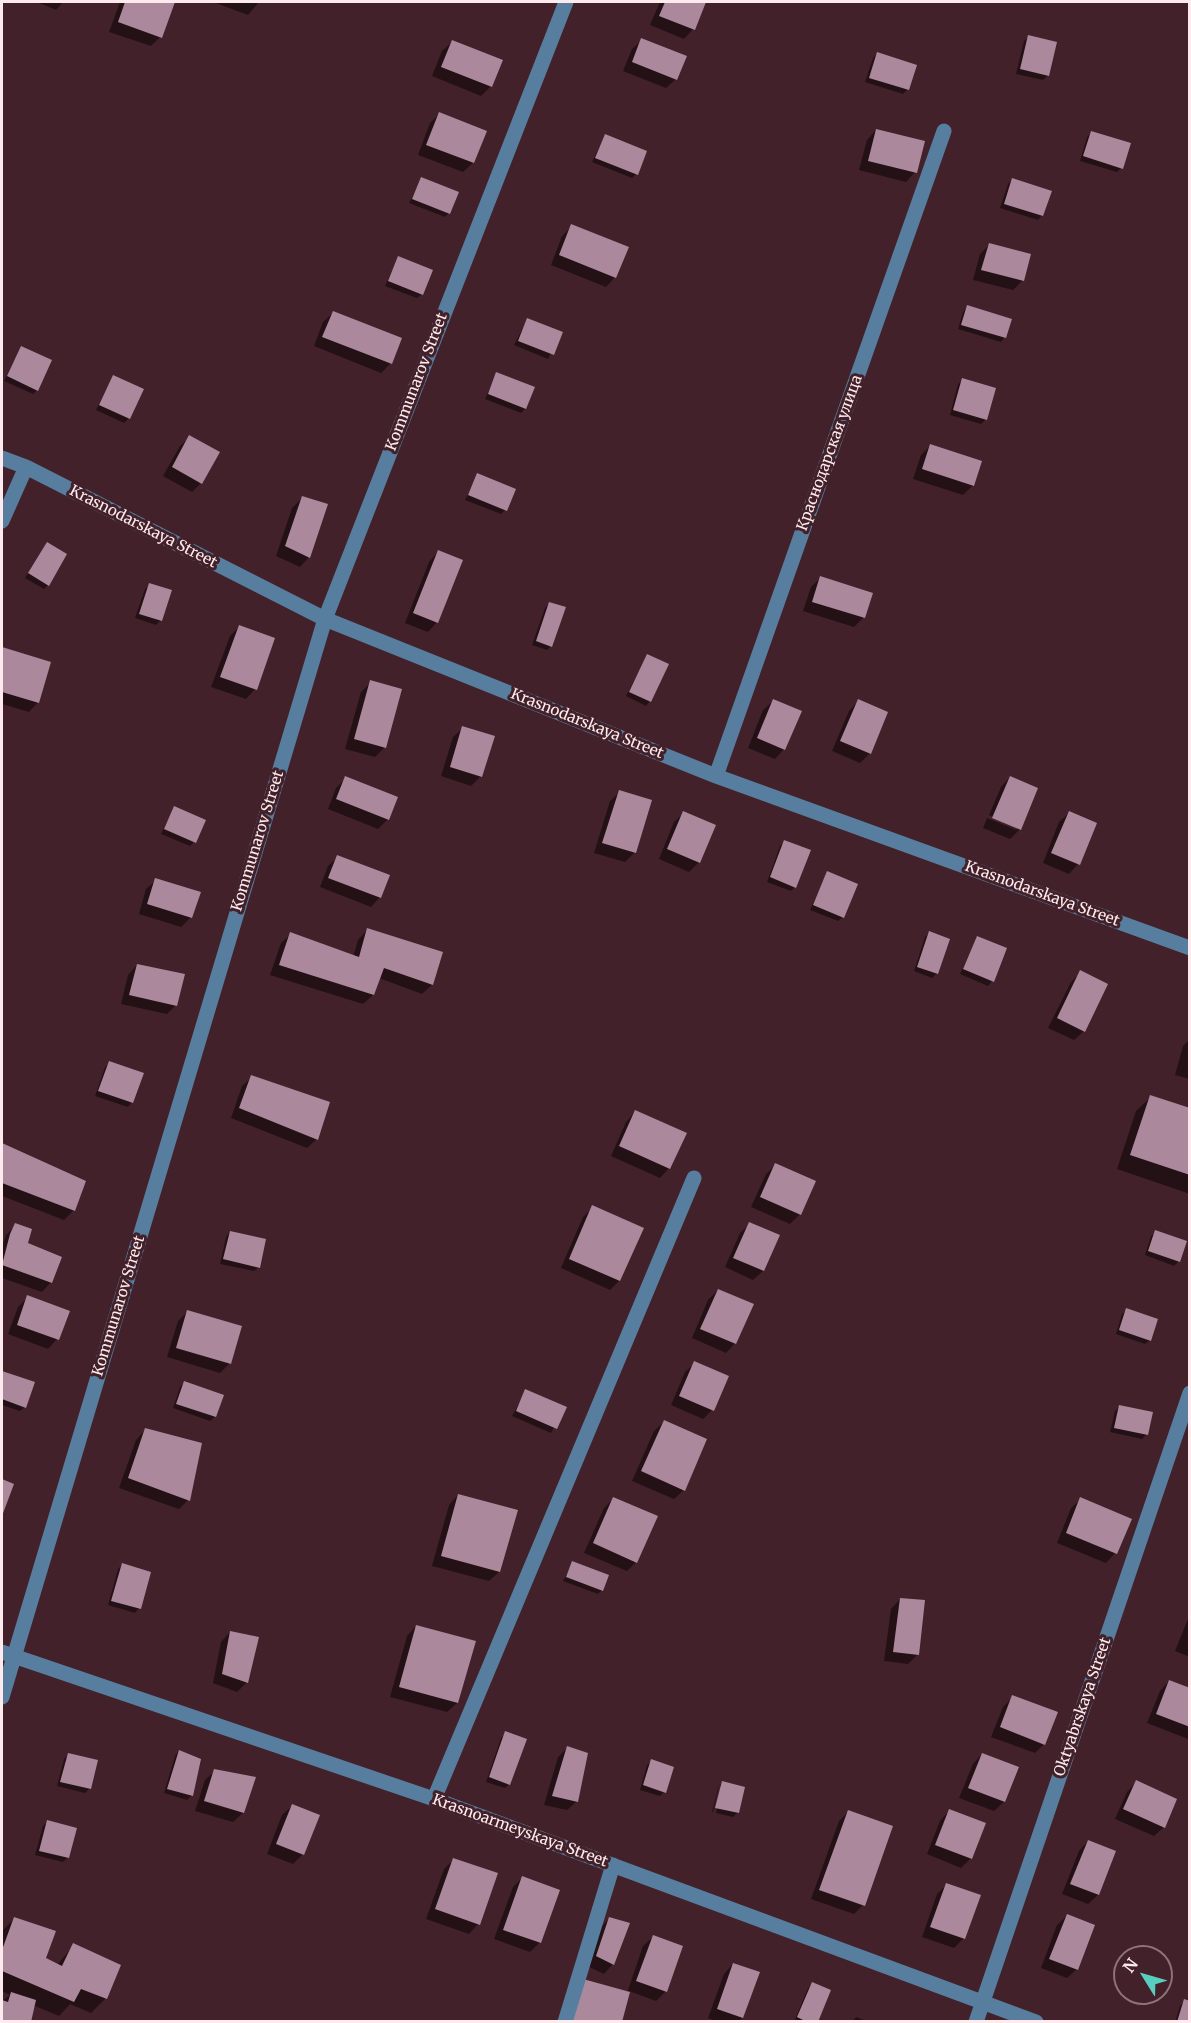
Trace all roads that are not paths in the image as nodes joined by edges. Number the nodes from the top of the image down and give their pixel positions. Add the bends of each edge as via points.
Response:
1 (566, 2) edge
2 (944, 131) dead end
3 (2, 458) edge
4 (26, 467) junction
5 (2, 521) edge
6 (325, 619) junction
7 (716, 776) junction
8 (1190, 948) edge
9 (694, 1178) dead end
10 (1190, 1393) edge
11 (8, 1654) edge
12 (2, 1697) edge
13 (434, 1799) junction
14 (614, 1865) junction
15 (983, 2001) junction
16 (565, 2022) edge
17 (976, 2022) edge
18 (1036, 2022) edge

1 - 6 street, Kommunarov Street
2 - 7 street, Краснодарская улица
3 - 4 street, Krasnodarskaya Street
4 - 5 street
4 - 6 street, Krasnodarskaya Street
6 - 7 street, Krasnodarskaya Street
6 - 11 street, Kommunarov Street
7 - 8 street, Krasnodarskaya Street
9 - 13 street
10 - 15 street, Oktyabrskaya Street
11 - 12 street, Kommunarov Street
11 - 13 street, Krasnoarmeyskaya Street
13 - 14 street, Krasnoarmeyskaya Street
14 - 15 street, Krasnoarmeyskaya Street
14 - 16 street
15 - 17 street, Oktyabrskaya Street
15 - 18 street, Krasnoarmeyskaya Street

